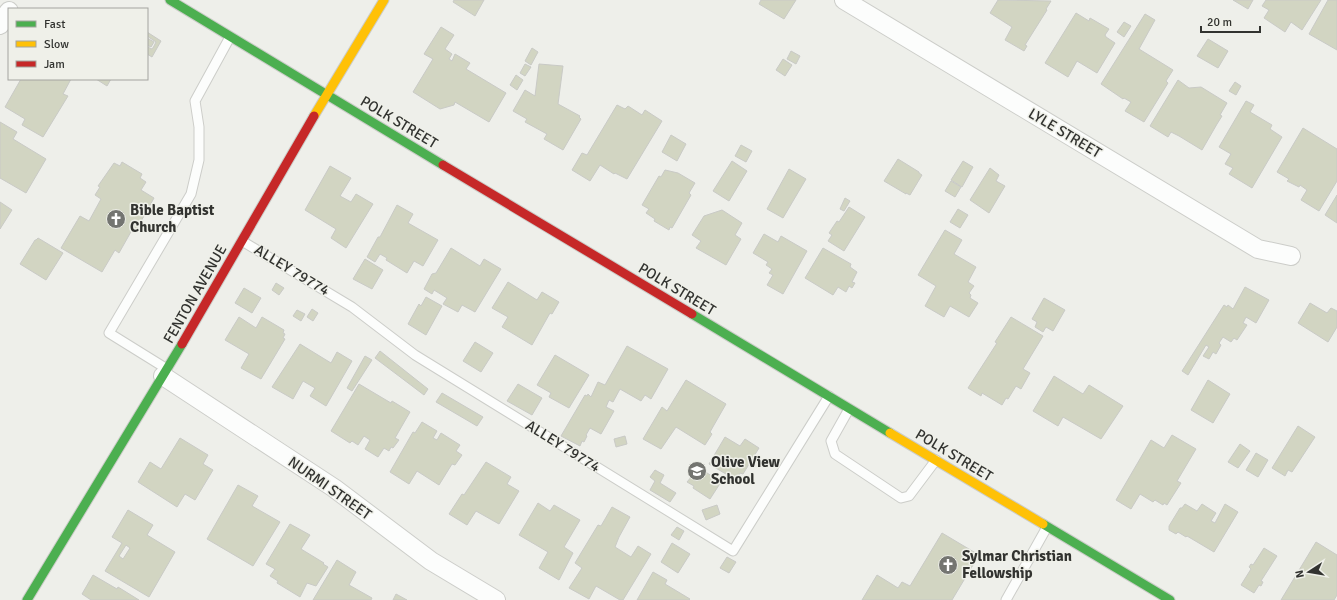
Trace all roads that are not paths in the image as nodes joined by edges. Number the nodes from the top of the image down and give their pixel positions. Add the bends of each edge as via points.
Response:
1 (170, 0) edge
2 (384, 0) edge
3 (844, 0) edge
4 (8, 13) edge
5 (0, 25) edge
6 (230, 37) junction
7 (326, 95) junction
8 (242, 241) junction
9 (1291, 256) dead end
10 (165, 373) junction
11 (829, 396) junction
12 (849, 409) junction
13 (936, 460) junction
14 (1047, 527) junction
15 (27, 600) edge
16 (496, 600) edge
17 (1006, 600) edge
18 (1170, 600) edge

1 - 6 street, POLK STREET
2 - 7 street, FENTON AVENUE
3 - 9 street, LYLE STREET via 1258,249
4 - 5 street
6 - 7 street, POLK STREET
6 - 10 lane via 195,101 199,127 199,160 191,194 109,333
7 - 8 street, FENTON AVENUE
7 - 11 street, POLK STREET
8 - 10 street, FENTON AVENUE
8 - 11 lane, ALLEY 79774 via 352,307 415,355 733,551
10 - 15 street, FENTON AVENUE
10 - 16 street, NURMI STREET via 334,488 430,562
11 - 12 street, POLK STREET
12 - 13 street, POLK STREET
12 - 13 lane via 831,441 835,454 901,498 909,496
13 - 14 street, POLK STREET
14 - 17 lane
14 - 18 street, POLK STREET

